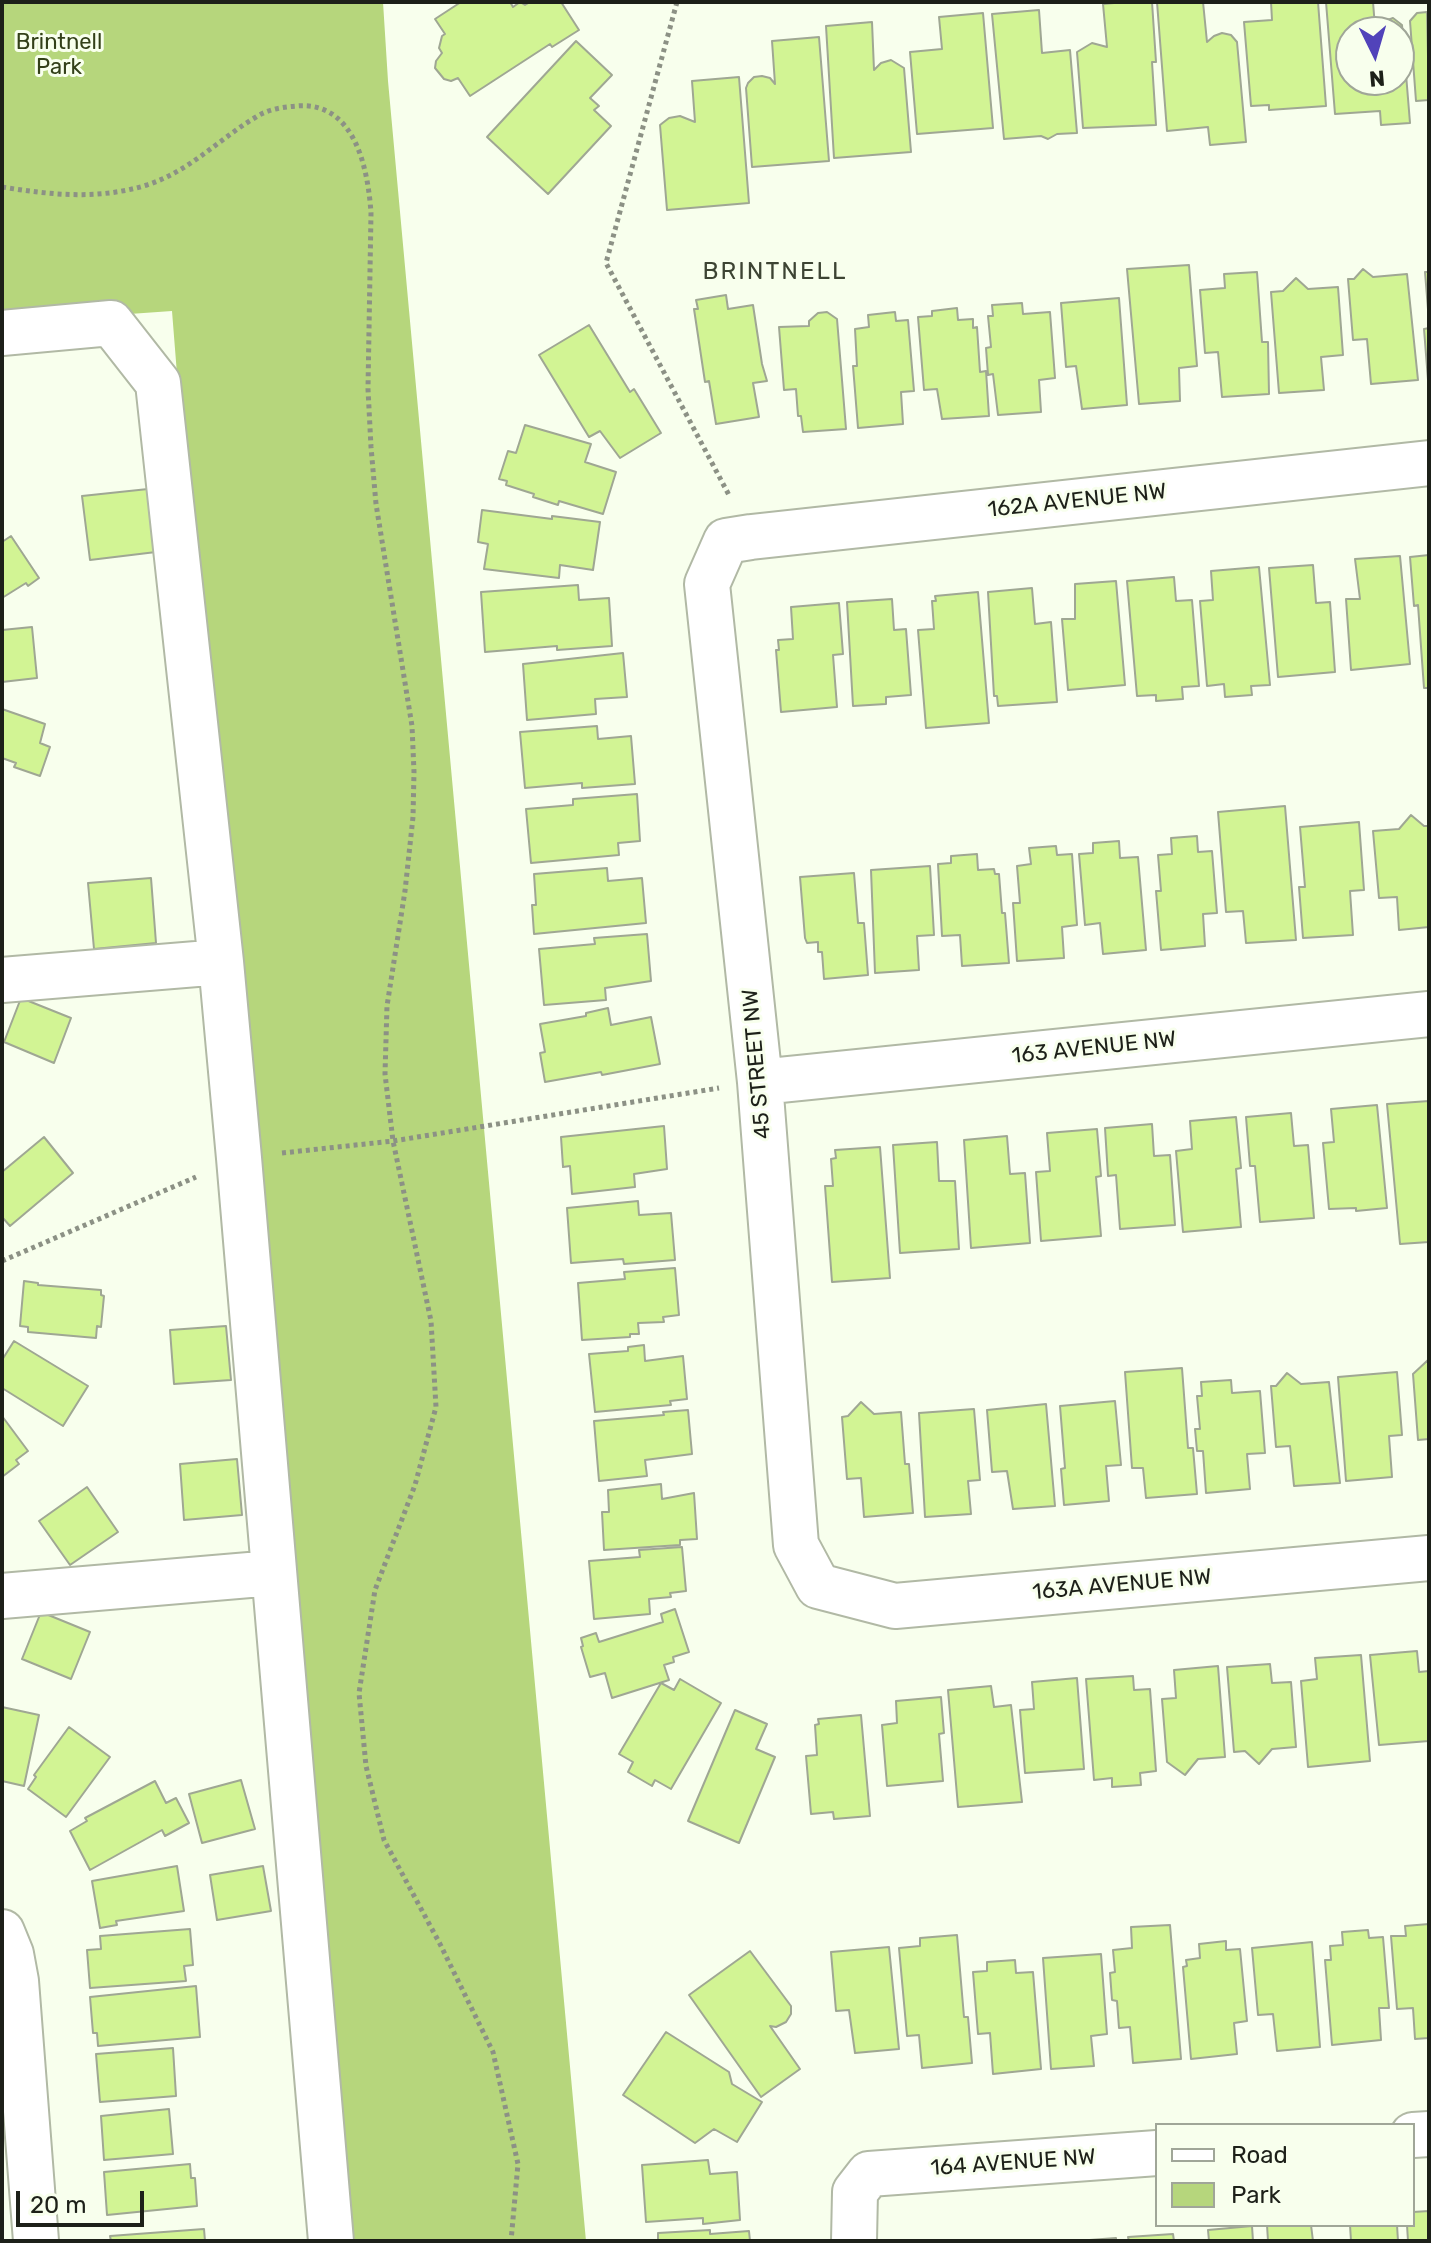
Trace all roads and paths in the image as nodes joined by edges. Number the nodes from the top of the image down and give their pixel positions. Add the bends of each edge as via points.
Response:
1 (677, 2) edge
2 (2, 187) edge
3 (2, 333) edge
4 (1429, 463) edge
5 (738, 539) junction
6 (221, 962) junction
7 (2, 980) edge
8 (1429, 1014) edge
9 (760, 1082) junction
10 (393, 1141) junction
11 (239, 1158) junction
12 (2, 1261) edge
13 (1429, 1558) edge
14 (273, 1573) junction
15 (818, 1586) joint
16 (2, 1596) edge
17 (2, 1932) edge
18 (1155, 2153) edge
19 (16, 2175) edge
20 (36, 2241) edge
21 (331, 2241) edge
22 (511, 2241) edge
23 (854, 2241) edge

1 - 5 path via 606,263
2 - 10 path via 70,196 148,184 184,169 258,116 306,105 335,116 352,133 363,159 371,213 371,447 410,711 414,772 405,891 387,1006 385,1074
3 - 6 street via 111,323 158,383
4 - 5 street, 162A AVENUE NW
5 - 9 street, 45 STREET NW via 707,584
6 - 7 street
6 - 11 street
8 - 9 street, 163 AVENUE NW
9 - 10 path
9 - 15 street, 45 STREET NW via 796,1545
10 - 11 path
10 - 22 path via 431,1321 436,1407 415,1485 375,1590 359,1693 366,1766 384,1840 493,2052 518,2164
11 - 12 path
11 - 14 street
13 - 15 street, 163A AVENUE NW via 895,1606
14 - 16 street
14 - 21 street
17 - 19 street via 16,1981
18 - 23 street, 164 AVENUE NW via 869,2174 855,2192
19 - 20 street

